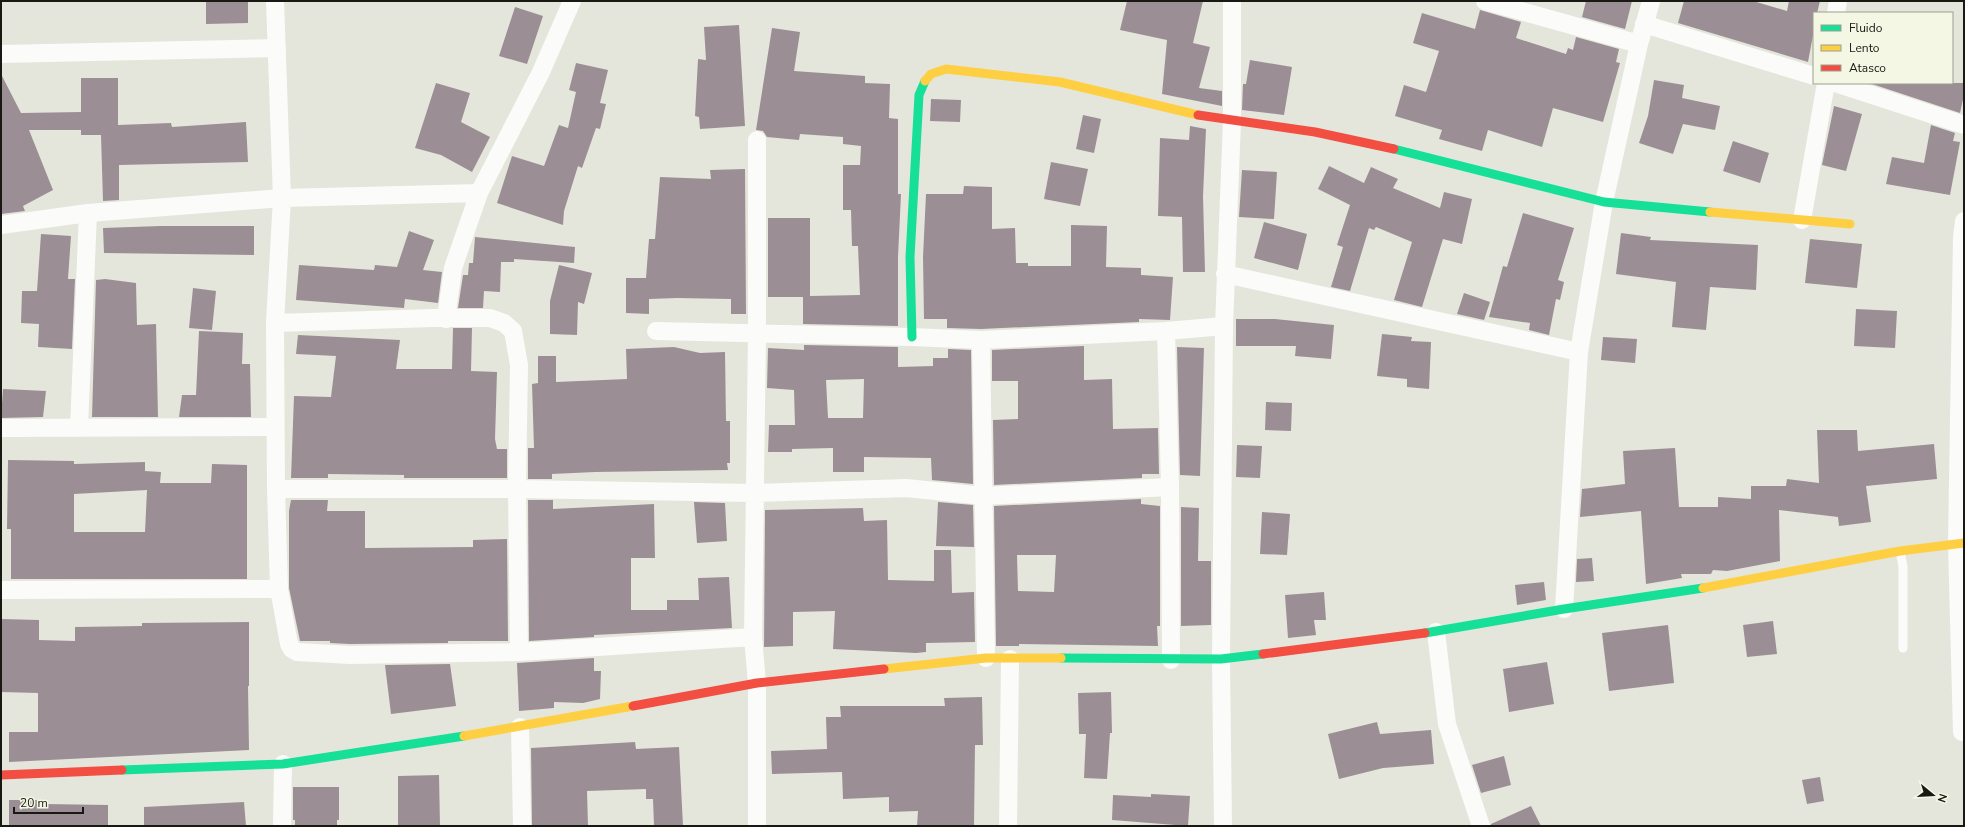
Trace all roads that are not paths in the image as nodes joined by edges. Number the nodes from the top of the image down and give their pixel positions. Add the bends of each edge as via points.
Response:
1 (275, 1) edge
2 (572, 1) edge
3 (1232, 1) edge
4 (1485, 1) edge
5 (1651, 1) edge
6 (1838, 1) edge
7 (1836, 12) edge
8 (1644, 24) junction
9 (1639, 44) junction
10 (277, 48) junction
11 (1, 54) edge
12 (1813, 76) edge
13 (1826, 84) edge
14 (1838, 84) edge
15 (1232, 121) junction
16 (1964, 125) edge
17 (757, 140) dead end
18 (479, 193) junction
19 (282, 198) junction
20 (1604, 202) junction
21 (88, 213) junction
22 (1802, 220) junction
23 (1964, 221) edge
24 (1850, 224) dead end
25 (1, 225) edge
26 (1225, 274) junction
27 (446, 319) junction
28 (275, 323) junction
29 (1224, 326) junction
30 (656, 331) dead end
31 (1166, 331) junction
32 (757, 333) junction
33 (912, 337) junction
34 (981, 340) junction
35 (1579, 352) junction
36 (275, 427) junction
37 (1, 428) edge
38 (79, 428) junction
39 (1170, 487) junction
40 (276, 489) junction
41 (517, 489) junction
42 (755, 493) junction
43 (984, 496) junction
44 (1961, 543) edge
45 (1900, 551) junction
46 (279, 588) junction
47 (1, 590) edge
48 (1564, 609) junction
49 (1436, 632) junction
50 (753, 637) junction
51 (1903, 648) dead end
52 (519, 652) junction
53 (986, 658) junction
54 (1010, 659) junction
55 (1221, 659) junction
56 (1170, 660) junction
57 (756, 683) junction
58 (520, 727) junction
59 (1962, 732) dead end
60 (283, 764) junction
61 (1, 775) edge
62 (282, 826) edge
63 (522, 826) edge
64 (757, 826) edge
65 (1008, 826) edge
66 (1223, 826) edge
67 (1481, 826) edge

1 - 10 street
2 - 18 street via 541,72
3 - 15 street
4 - 9 street
5 - 8 street
6 - 7 street
8 - 9 street
8 - 12 street
9 - 20 street
10 - 11 street
10 - 19 street
13 - 22 street
14 - 16 street
15 - 20 street via 1315,132 1407,152
15 - 26 street
15 - 33 street via 1183,112 1060,82 946,69 933,72 925,79 919,94 910,257
17 - 32 street
18 - 19 street
18 - 27 street via 453,268
19 - 21 street
19 - 28 street
20 - 22 street
20 - 35 street
21 - 25 street
21 - 38 street
22 - 24 street
23 - 44 street
26 - 29 street
26 - 35 street
27 - 28 street
27 - 41 street via 490,318 504,323 513,331 519,365
28 - 36 street
29 - 31 street
29 - 55 street
30 - 32 street
31 - 34 street
31 - 39 street
32 - 33 street
32 - 42 street
33 - 34 street
34 - 43 street
35 - 48 street
36 - 38 street
36 - 40 street
37 - 38 street
39 - 43 street
39 - 56 street
40 - 41 street
40 - 46 street
41 - 42 street
41 - 52 street
42 - 43 street via 906,488
42 - 50 street
43 - 53 street
44 - 45 street
44 - 59 street
45 - 48 street via 1702,588
45 - 51 lane via 1903,567
46 - 47 street
46 - 52 street via 289,644 292,650 297,652 350,655
48 - 49 street
49 - 55 street
49 - 67 street via 1447,724
50 - 52 street
50 - 57 street
53 - 54 street
53 - 57 street
54 - 56 street
54 - 65 street
55 - 56 street
55 - 66 street
57 - 58 street
57 - 64 street
58 - 60 street
58 - 63 street
60 - 61 street
60 - 62 street

